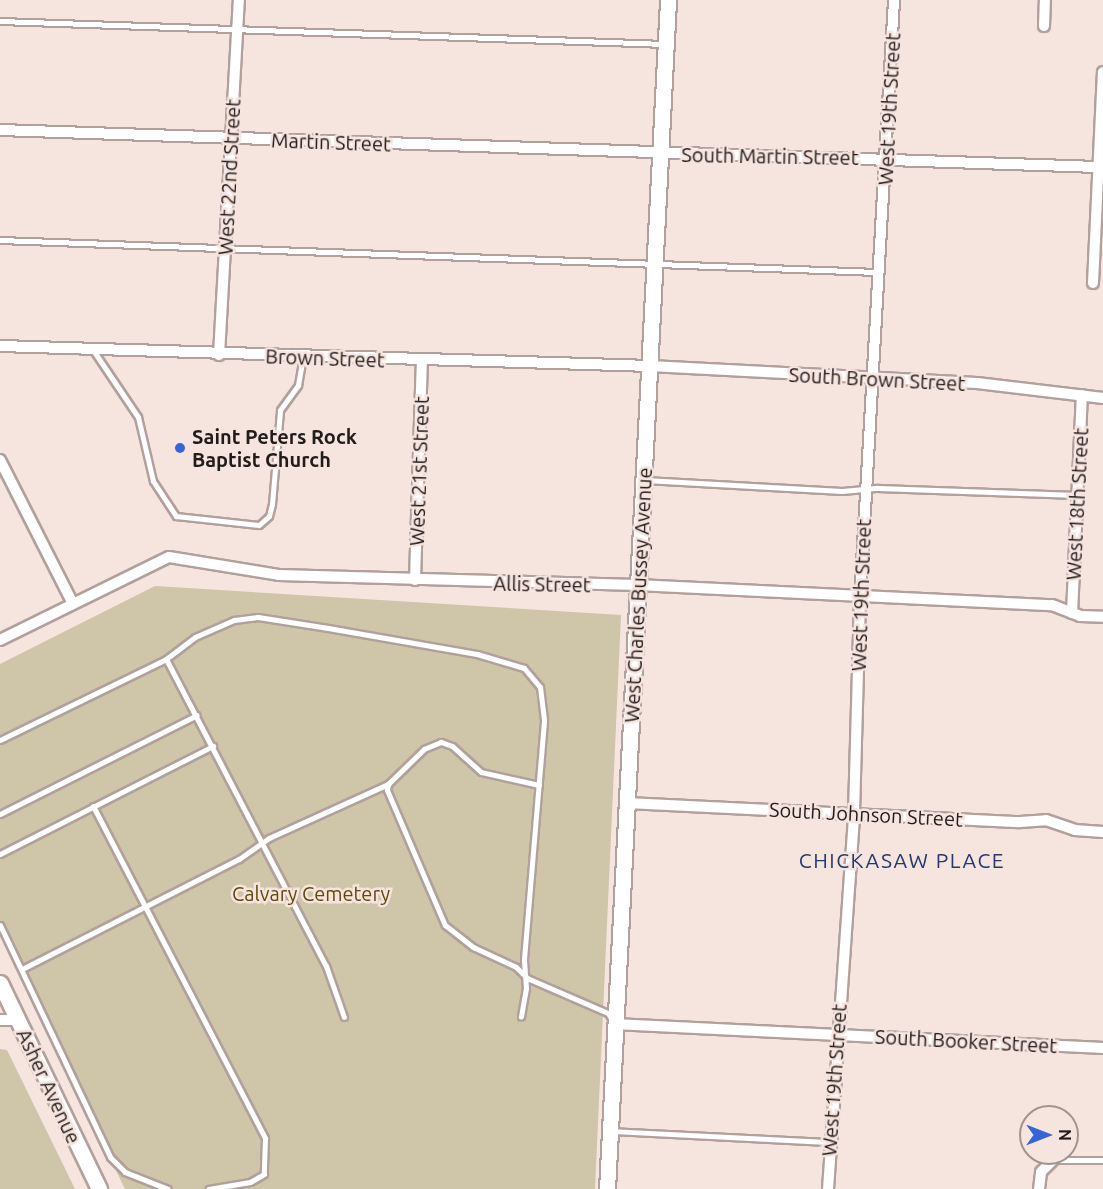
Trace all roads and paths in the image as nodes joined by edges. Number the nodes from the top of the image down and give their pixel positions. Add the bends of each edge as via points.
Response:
1 (239, 0) edge
2 (668, 0) edge
3 (894, 0) edge
4 (1045, 0) edge
5 (0, 21) edge
6 (1044, 26) dead end
7 (237, 29) junction
8 (666, 44) junction
9 (1103, 72) edge
10 (0, 130) edge
11 (231, 139) junction
12 (661, 154) junction
13 (887, 159) junction
14 (1096, 167) junction
15 (0, 240) edge
16 (225, 248) junction
17 (655, 262) junction
18 (878, 272) junction
19 (1093, 283) dead end
20 (0, 346) edge
21 (93, 350) junction
22 (219, 355) junction
23 (303, 358) junction
24 (422, 362) junction
25 (650, 366) junction
26 (872, 379) junction
27 (1082, 395) junction
28 (1103, 398) edge
29 (0, 460) edge
30 (643, 480) junction
31 (866, 489) junction
32 (1077, 495) junction
33 (415, 580) junction
34 (637, 585) junction
35 (860, 599) junction
36 (73, 604) junction
37 (1072, 613) junction
38 (1103, 617) edge
39 (0, 640) edge
40 (166, 659) junction
41 (197, 714) junction
42 (0, 740) edge
43 (213, 746) junction
44 (388, 784) junction
45 (539, 785) junction
46 (627, 803) junction
47 (93, 806) junction
48 (854, 813) junction
49 (0, 814) edge
50 (1103, 832) edge
51 (262, 844) junction
52 (0, 854) edge
53 (146, 906) junction
54 (0, 925) edge
55 (22, 969) junction
56 (527, 978) junction
57 (0, 983) edge
58 (344, 1017) dead end
59 (521, 1017) dead end
60 (0, 1020) edge
61 (18, 1020) junction
62 (614, 1024) junction
63 (836, 1034) junction
64 (1103, 1048) edge
65 (611, 1131) junction
66 (830, 1142) junction
67 (1079, 1161) edge
68 (1103, 1161) edge
69 (1048, 1165) edge
70 (151, 1187) edge
71 (99, 1189) edge
72 (168, 1189) edge
73 (209, 1189) edge
74 (608, 1189) edge
75 (828, 1189) edge
76 (1039, 1189) edge

1 - 7 street, West 22nd Street
2 - 8 street, West Charles Bussey Avenue
3 - 13 street, West 19th Street
4 - 6 street
5 - 7 lane
7 - 8 lane
7 - 11 street, West 22nd Street
8 - 12 street, West Charles Bussey Avenue
9 - 14 street
10 - 11 street, Martin Street
11 - 12 street, Martin Street
11 - 16 street, West 22nd Street
12 - 13 street, South Martin Street
12 - 17 street, West Charles Bussey Avenue
13 - 14 street, South Martin Street
13 - 18 street, West 19th Street
14 - 19 street
15 - 16 lane
16 - 17 lane
16 - 22 street, West 22nd Street
17 - 18 lane
17 - 25 street, West Charles Bussey Avenue
18 - 26 street, West 19th Street
20 - 21 street, Brown Street
21 - 22 street, Brown Street
21 - 23 lane via 138,417 153,482 176,516 259,525 269,516 272,504 280,410 298,385
22 - 23 street, Brown Street
23 - 24 street, Brown Street
24 - 25 street, Brown Street
24 - 33 street, West 21st Street
25 - 26 street, South Brown Street
25 - 30 street, West Charles Bussey Avenue
26 - 27 street, South Brown Street via 977,383
26 - 31 street, West 19th Street
27 - 28 street, South Brown Street
27 - 32 street, West 18th Street
29 - 36 street
30 - 31 lane
30 - 34 street, West Charles Bussey Avenue
31 - 32 lane
31 - 35 street, West 19th Street
32 - 37 street, West 18th Street
33 - 34 street, Allis Street
33 - 36 street, Allis Street via 245,572 169,557
34 - 35 street, Allis Street
34 - 46 street, West Charles Bussey Avenue
35 - 37 street, Allis Street via 1052,605
35 - 48 street, West 19th Street
36 - 39 street, Allis Street
37 - 38 street, Allis Street
40 - 41 lane
40 - 42 lane
40 - 45 lane via 214,627 258,617 514,663 532,674 544,699
41 - 43 lane
41 - 49 lane
43 - 47 lane
43 - 51 lane
44 - 45 lane via 424,749 441,742 452,746 481,772
44 - 51 lane
44 - 56 lane via 387,790 445,925 473,947 516,967
45 - 56 lane via 524,960
46 - 48 street, South Johnson Street
46 - 62 street, West Charles Bussey Avenue
47 - 52 lane
47 - 53 lane
48 - 50 street, South Johnson Street via 1046,820 1075,830
48 - 63 street, West 19th Street
51 - 53 lane
51 - 58 lane via 326,966
53 - 55 lane
53 - 73 lane via 265,1138 264,1174 250,1182
54 - 55 lane
55 - 70 lane via 110,1157 125,1172
56 - 59 lane
56 - 62 lane via 608,1013
57 - 61 street, Asher Avenue
60 - 61 street
61 - 71 street, Asher Avenue
62 - 63 street, South Booker Street
62 - 65 street, West Charles Bussey Avenue
63 - 64 street, South Booker Street
63 - 66 street, West 19th Street
65 - 66 lane
65 - 74 street, West Charles Bussey Avenue
66 - 75 street, West 19th Street
67 - 68 lane
69 - 76 street via 1041,1172
70 - 72 lane

